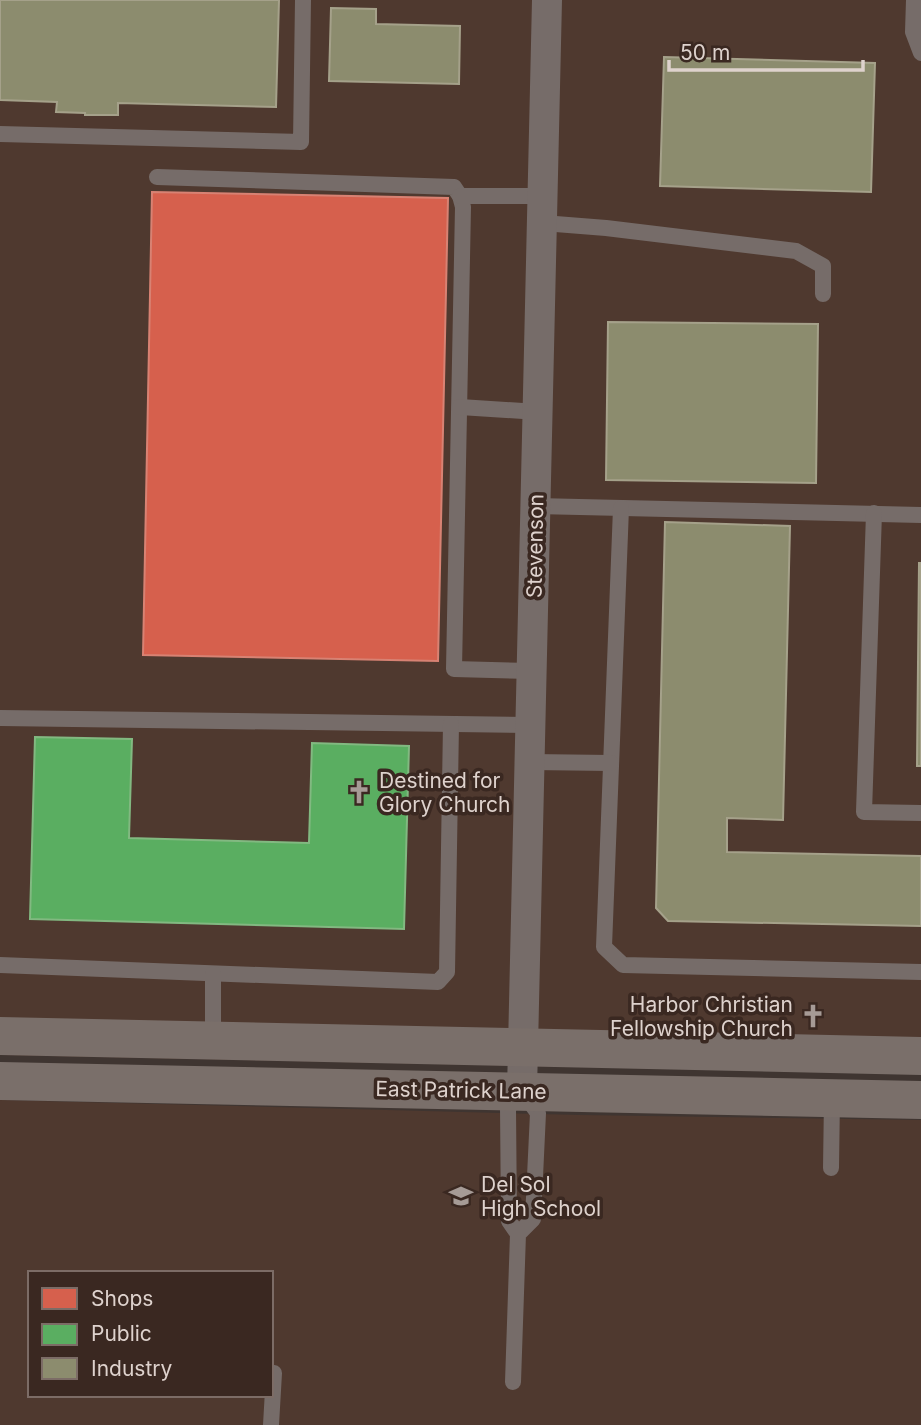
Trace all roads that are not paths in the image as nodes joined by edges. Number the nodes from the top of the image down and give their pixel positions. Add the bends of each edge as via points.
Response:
1 (303, 0) edge
2 (547, 0) edge
3 (914, 0) edge
4 (921, 53) edge
5 (0, 134) edge
6 (157, 177) dead end
7 (460, 196) junction
8 (543, 209) junction
9 (823, 294) dead end
10 (460, 407) junction
11 (538, 412) junction
12 (536, 506) junction
13 (621, 508) junction
14 (874, 513) junction
15 (921, 514) edge
16 (533, 671) junction
17 (0, 718) edge
18 (452, 724) junction
19 (531, 725) junction
20 (531, 762) junction
21 (611, 763) junction
22 (921, 813) edge
23 (0, 965) edge
24 (921, 972) edge
25 (213, 974) junction
26 (0, 1036) edge
27 (213, 1040) junction
28 (524, 1046) junction
29 (921, 1055) edge
30 (0, 1081) edge
31 (522, 1091) junction
32 (832, 1098) junction
33 (921, 1100) edge
34 (831, 1168) dead end
35 (518, 1234) junction
36 (274, 1373) dead end
37 (513, 1381) dead end
38 (271, 1425) edge

1 - 5 lane via 301,142
2 - 8 street, Stevenson
3 - 4 lane via 913,32
6 - 7 lane via 454,187
7 - 8 lane
7 - 10 lane
8 - 9 lane via 606,228 796,251 822,265
8 - 11 street, Stevenson
10 - 11 lane
10 - 16 lane via 454,669
11 - 12 street, Stevenson
12 - 13 lane
12 - 16 street, Stevenson
13 - 14 lane
13 - 21 lane
14 - 15 lane
14 - 22 lane via 864,812
16 - 19 street, Stevenson
17 - 18 lane
18 - 19 lane
18 - 25 lane via 447,972 438,982
19 - 20 street, Stevenson
20 - 21 lane
20 - 28 street, Stevenson
21 - 24 lane via 604,947 623,965
23 - 25 lane
25 - 27 lane
26 - 27 main road
27 - 28 main road
28 - 29 main road
28 - 31 street, Stevenson
30 - 31 main road, East Patrick Lane
31 - 32 main road, East Patrick Lane
31 - 35 lane via 508,1108 509,1221
31 - 35 lane via 538,1113 533,1219
32 - 33 main road, East Patrick Lane
32 - 34 lane
35 - 37 lane
36 - 38 lane

